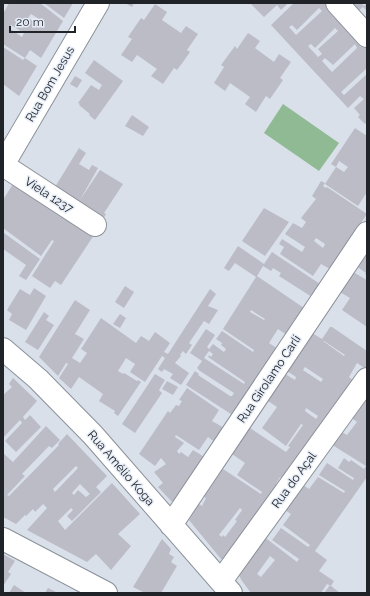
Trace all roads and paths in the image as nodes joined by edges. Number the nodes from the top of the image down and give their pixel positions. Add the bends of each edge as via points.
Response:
1 (98, 3) edge
2 (337, 3) edge
3 (367, 36) edge
4 (3, 165) edge
5 (95, 225) dead end
6 (367, 233) edge
7 (3, 349) edge
8 (367, 379) edge
9 (171, 525) junction
10 (3, 539) edge
11 (226, 587) edge
12 (106, 593) edge

1 - 4 street, Rua Bom Jesus
2 - 3 street
4 - 5 street, Viela 1237
6 - 9 street, Rua Girolamo Carli
7 - 9 street, Rua Amélio Koga via 38,379 93,435
8 - 11 street, Rua do Açal
9 - 11 street, Rua Amélio Koga
10 - 12 street

